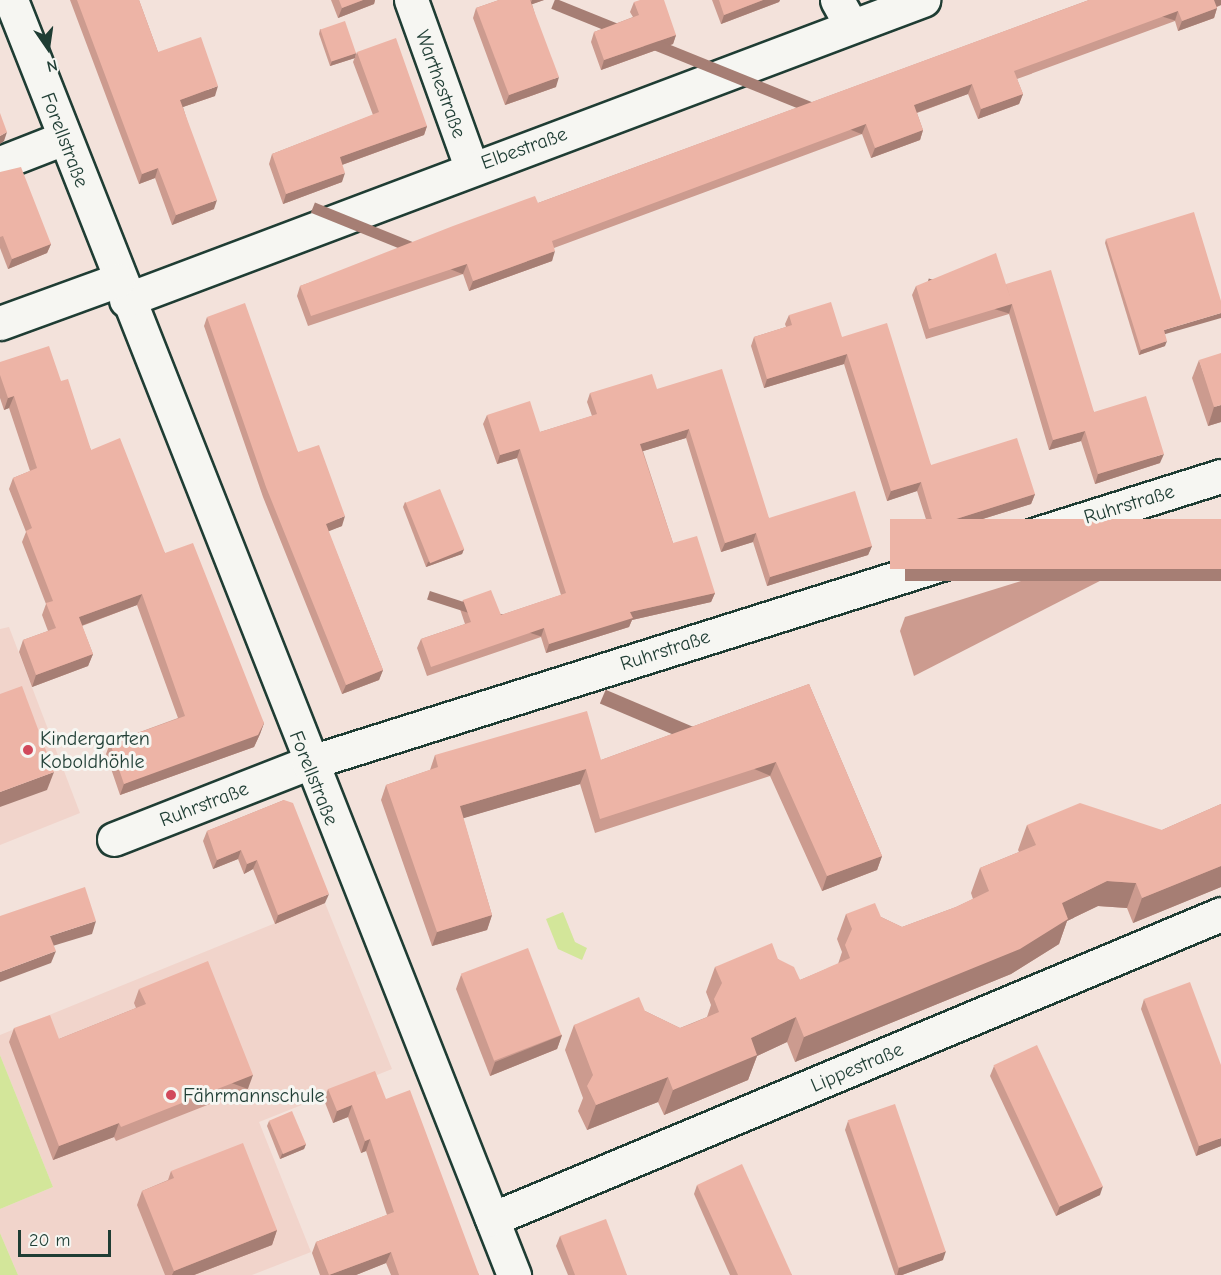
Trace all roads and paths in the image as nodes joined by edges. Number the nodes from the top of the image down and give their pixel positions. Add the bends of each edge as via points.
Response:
1 (11, 0) edge
2 (411, 0) edge
3 (923, 0) edge
4 (844, 13) edge
5 (64, 138) junction
6 (0, 163) edge
7 (471, 167) junction
8 (122, 290) junction
9 (0, 323) edge
10 (1221, 476) edge
11 (308, 763) junction
12 (114, 839) dead end
13 (1221, 914) edge
14 (492, 1219) junction
15 (514, 1275) edge

1 - 5 street, Forellstraße
2 - 7 street, Warthestraße
3 - 4 street, Elbestraße
4 - 7 street, Elbestraße
5 - 6 street
5 - 8 street, Forellstraße
7 - 8 street, Elbestraße
8 - 9 street
8 - 11 street, Forellstraße
10 - 11 street, Ruhrstraße
11 - 12 street, Ruhrstraße
11 - 14 street, Forellstraße
13 - 14 street, Lippestraße
14 - 15 street, Forellstraße

